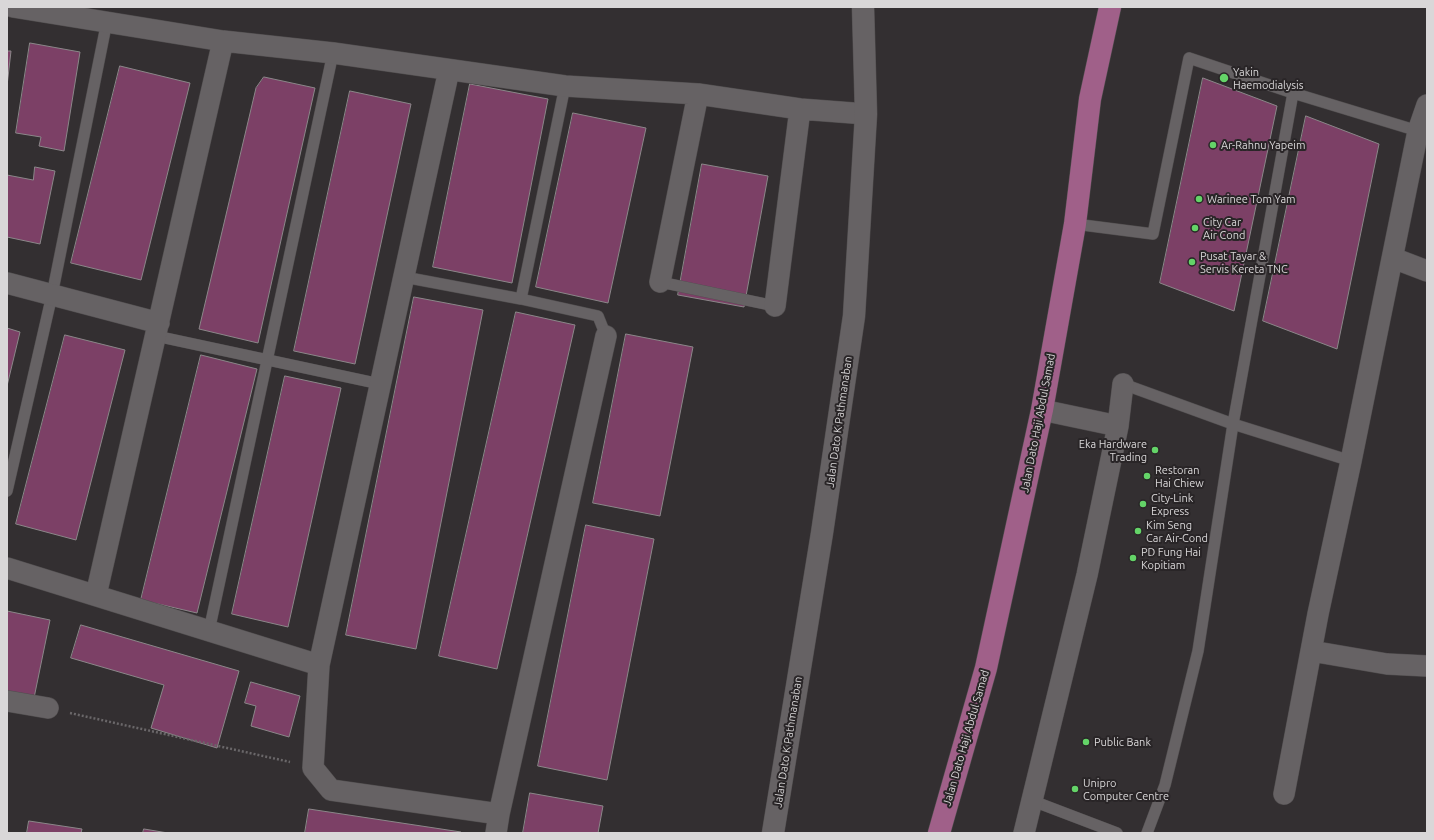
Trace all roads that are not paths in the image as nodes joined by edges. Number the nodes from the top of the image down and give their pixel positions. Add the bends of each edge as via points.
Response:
1 (13, 7) edge
2 (863, 7) edge
3 (1110, 7) edge
4 (58, 10) edge
5 (107, 21) junction
6 (223, 41) junction
7 (333, 53) junction
8 (450, 70) junction
9 (565, 86) junction
10 (1293, 93) junction
11 (698, 94) junction
12 (1427, 105) edge
13 (800, 109) junction
14 (866, 114) junction
15 (1418, 131) junction
16 (1075, 224) junction
17 (1393, 258) junction
18 (1427, 271) edge
19 (404, 277) junction
20 (660, 282) joint
21 (7, 283) edge
22 (52, 294) junction
23 (521, 299) junction
24 (775, 306) joint
25 (158, 329) junction
26 (606, 336) joint
27 (267, 360) junction
28 (380, 384) junction
29 (1123, 384) joint
30 (1042, 410) junction
31 (1233, 424) junction
32 (1118, 426) junction
33 (1351, 461) junction
34 (7, 491) edge
35 (7, 568) edge
36 (96, 595) junction
37 (209, 631) junction
38 (1311, 652) junction
39 (319, 665) junction
40 (1427, 666) edge
41 (7, 701) edge
42 (48, 708) road end
43 (1284, 794) dead end
44 (1032, 801) junction
45 (497, 824) edge
46 (773, 833) edge
47 (939, 833) edge
48 (1024, 833) edge
49 (1117, 833) edge
50 (1148, 833) edge

1 - 4 street
2 - 14 street, Jalan Dato K Pathmanaban
3 - 16 main road, Jalan Dato Haji Abdul Samad via 1090,99
4 - 5 street
5 - 6 street
5 - 22 lane
6 - 7 street
6 - 25 street
7 - 8 street
7 - 27 lane
8 - 9 street
8 - 19 street
9 - 11 street
9 - 23 lane
10 - 15 lane
10 - 16 lane via 1189,58 1152,234
10 - 31 lane
11 - 13 street
11 - 20 street
12 - 15 street
13 - 14 street
13 - 24 street
14 - 46 street, Jalan Dato K Pathmanaban via 854,316
15 - 17 street
16 - 30 main road, Jalan Dato Haji Abdul Samad
17 - 18 street
17 - 33 street
19 - 23 lane
19 - 28 street
20 - 24 lane
21 - 22 street
22 - 25 street
22 - 34 lane
23 - 26 lane via 598,316
25 - 27 lane
25 - 36 street
26 - 45 street
27 - 28 lane
27 - 37 lane
28 - 39 street
29 - 31 lane
29 - 32 street
30 - 32 street
30 - 47 main road, Jalan Dato Haji Abdul Samad via 986,668
31 - 33 lane
31 - 50 lane via 1198,651 1166,786
32 - 44 street via 1087,575
33 - 38 street
35 - 36 street
36 - 37 street
37 - 39 street
38 - 40 street via 1387,664
38 - 43 street
39 - 45 street via 313,768 331,790
41 - 42 street
44 - 48 street
44 - 49 lane

